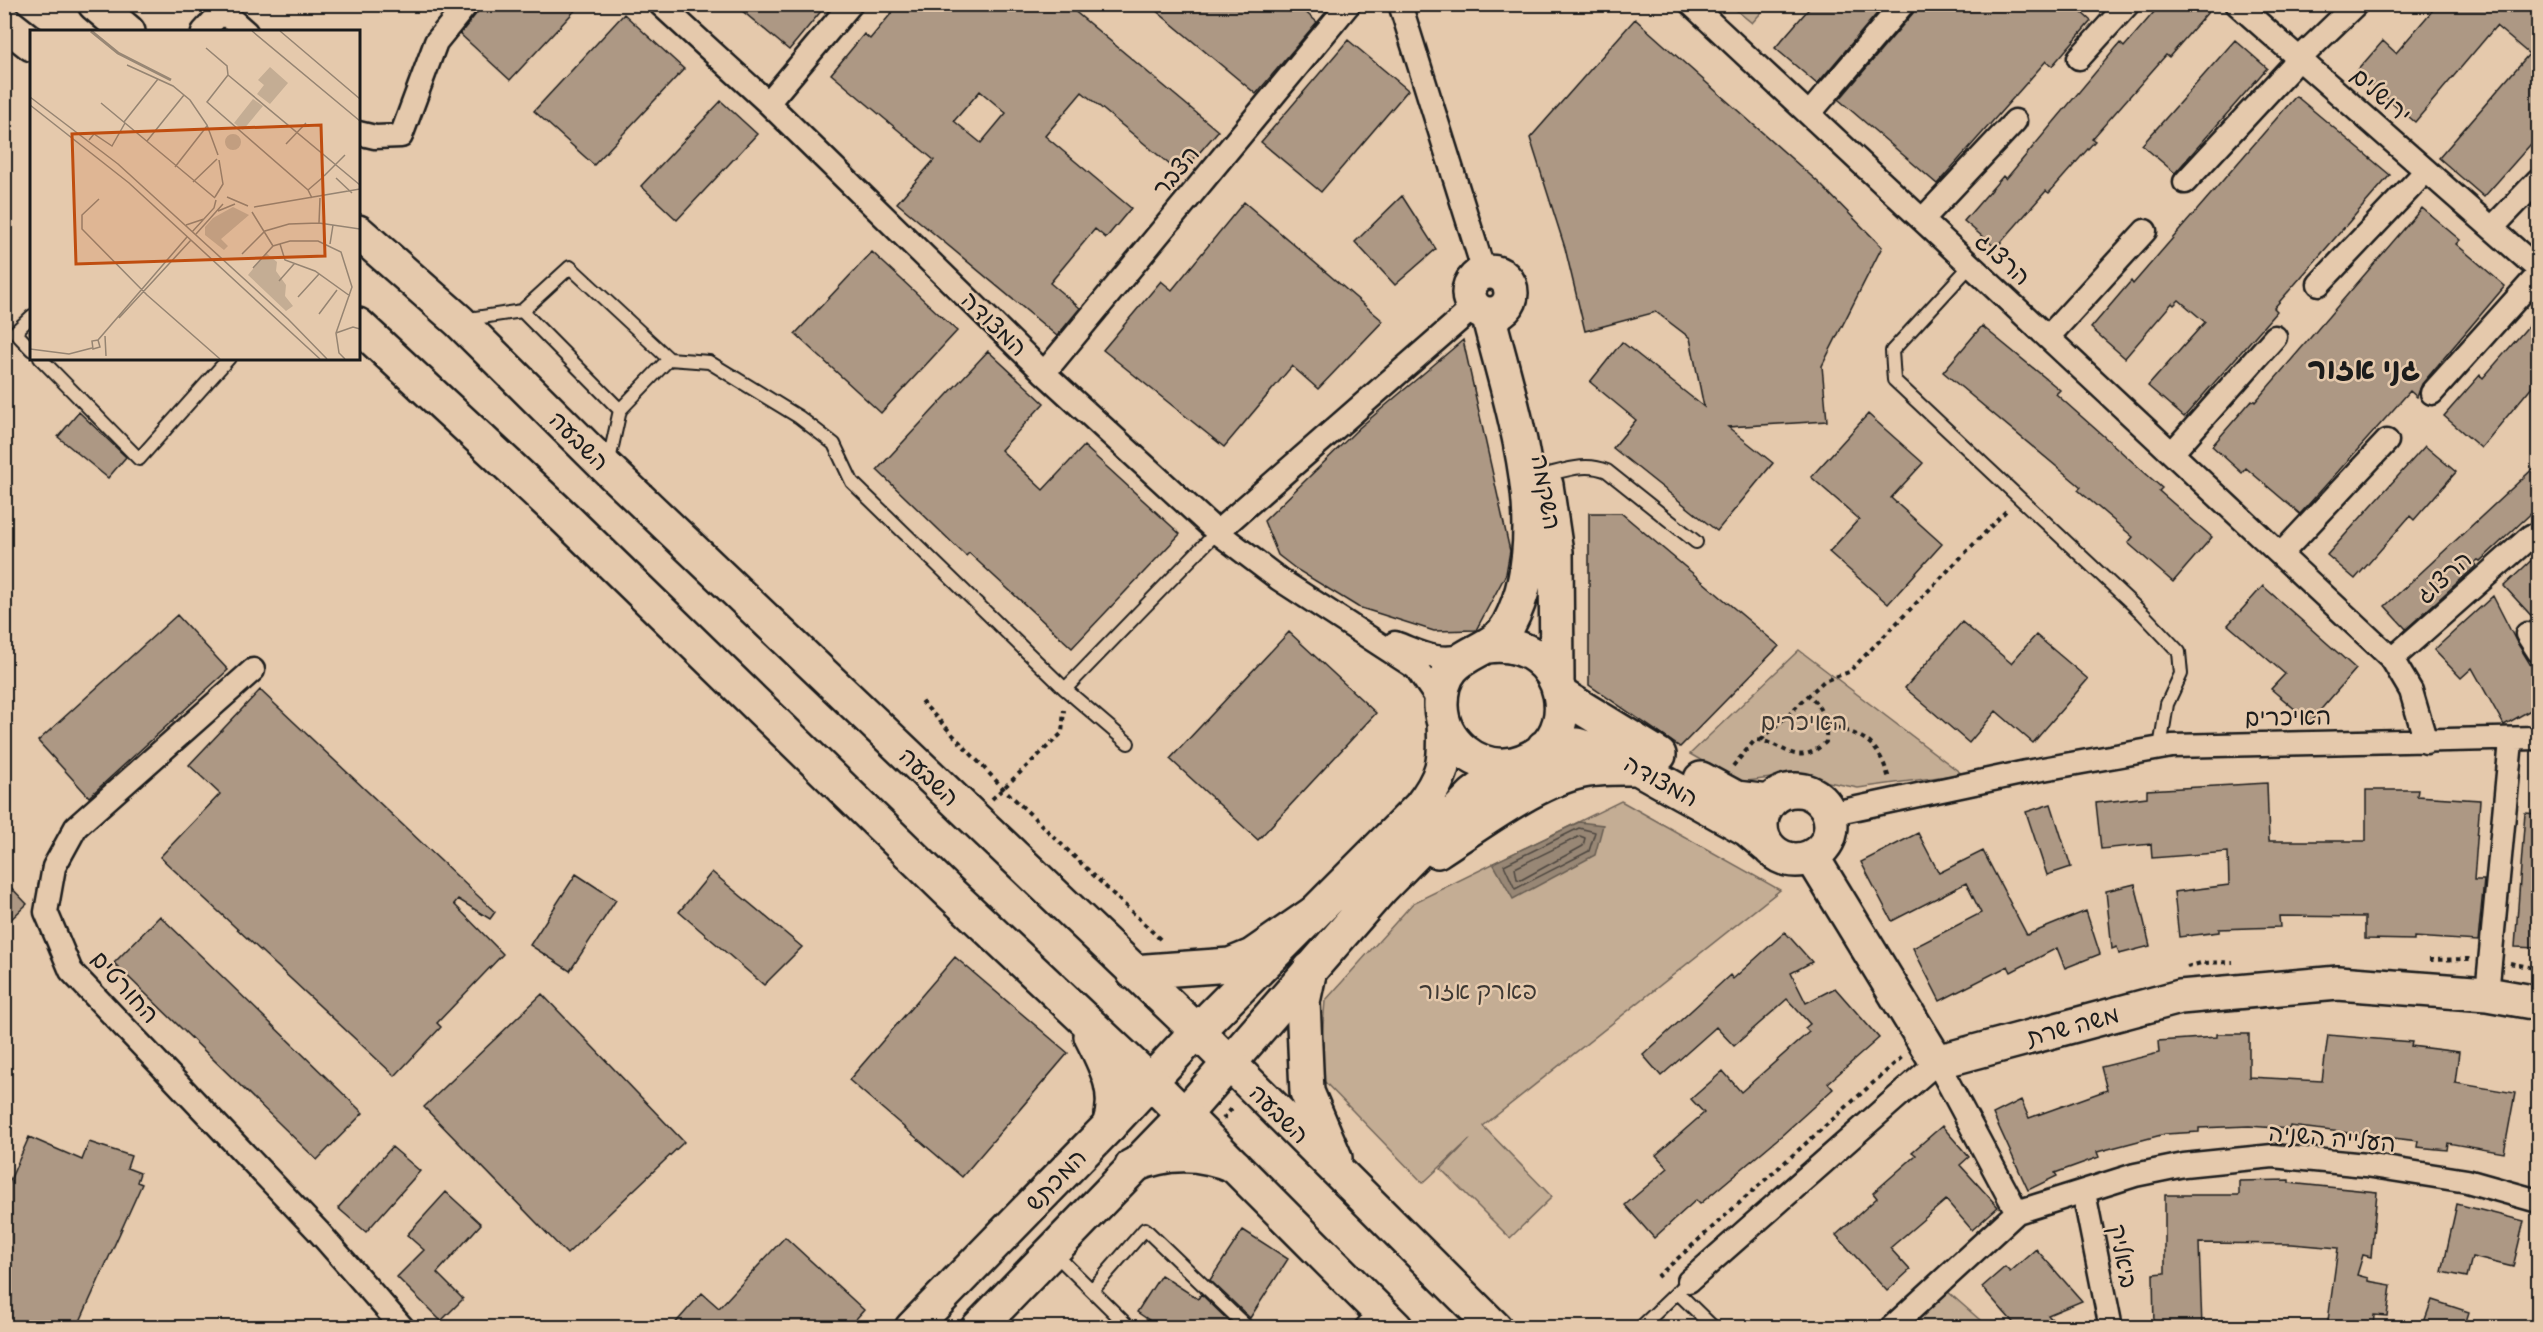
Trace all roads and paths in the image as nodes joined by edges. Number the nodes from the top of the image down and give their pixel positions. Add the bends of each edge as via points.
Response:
1 (95, 4) edge
2 (467, 4) edge
3 (660, 4) edge
4 (850, 4) edge
5 (1349, 4) edge
6 (1400, 4) edge
7 (1691, 4) edge
8 (1903, 4) edge
9 (2128, 4) edge
10 (2237, 4) edge
11 (2356, 4) edge
12 (4, 22) edge
13 (126, 30) edge
14 (205, 30) edge
15 (244, 30) edge
16 (30, 42) edge
17 (2079, 58) dead end
18 (2299, 59) junction
19 (768, 103) junction
20 (1809, 114) junction
21 (2015, 121) dead end
22 (360, 133) edge
23 (2426, 171) junction
24 (2538, 180) edge
25 (2185, 182) dead end
26 (1922, 220) junction
27 (2492, 228) junction
28 (2145, 231) dead end
29 (360, 234) edge
30 (1971, 265) junction
31 (2538, 268) edge
32 (1484, 272) joint
33 (2538, 275) edge
34 (2319, 284) dead end
35 (1489, 310) junction
36 (522, 311) junction
37 (30, 318) edge
38 (459, 321) junction
39 (360, 327) edge
40 (2048, 337) junction
41 (2275, 337) dead end
42 (30, 348) edge
43 (669, 359) junction
44 (42, 360) edge
45 (227, 360) edge
46 (1044, 373) junction
47 (2432, 393) dead end
48 (620, 410) junction
49 (2387, 441) dead end
50 (2172, 453) junction
51 (608, 469) junction
52 (1545, 475) junction
53 (2019, 497) junction
54 (1217, 532) junction
55 (2531, 536) dead end
56 (1696, 542) dead end
57 (2281, 554) junction
58 (1346, 623) junction
59 (1478, 650) junction
60 (2392, 659) junction
61 (253, 669) dead end
62 (1559, 688) junction
63 (1065, 689) junction
64 (1808, 694) junction
65 (921, 701) dead end
66 (1443, 714) junction
67 (1827, 725) junction
68 (1062, 733) dead end
69 (2538, 738) edge
70 (1761, 740) junction
71 (2511, 741) junction
72 (2426, 742) junction
73 (1128, 743) dead end
74 (1544, 747) junction
75 (2160, 748) junction
76 (1513, 764) junction
77 (1637, 768) junction
78 (1715, 787) junction
79 (1003, 788) junction
80 (1895, 799) junction
81 (1769, 802) junction
82 (1829, 813) junction
83 (972, 818) junction
84 (1767, 846) junction
85 (1812, 857) junction
86 (1381, 889) junction
87 (1314, 913) junction
88 (1168, 943) dead end
89 (1310, 969) junction
90 (1133, 972) junction
91 (2487, 994) junction
92 (2538, 1003) edge
93 (1082, 1018) junction
94 (1197, 1031) junction
95 (1930, 1050) junction
96 (1230, 1065) junction
97 (1150, 1081) junction
98 (1184, 1115) junction
99 (1109, 1126) junction
100 (1132, 1166) junction
101 (1238, 1167) junction
102 (1357, 1192) junction
103 (2084, 1193) junction
104 (2538, 1201) edge
105 (2017, 1212) junction
106 (1052, 1251) junction
107 (1657, 1277) dead end
108 (1683, 1286) junction
109 (1092, 1290) junction
110 (1377, 1321) edge
111 (404, 1328) edge
112 (912, 1328) edge
113 (978, 1328) edge
114 (1130, 1328) edge
115 (1248, 1328) edge
116 (1495, 1328) edge
117 (1640, 1328) edge
118 (1714, 1328) edge
119 (1891, 1328) edge
120 (2111, 1328) edge

1 - 13 main road
2 - 22 street via 436,42 401,136
3 - 19 street, המצודה
4 - 19 street
5 - 46 street, הצבר
6 - 32 street
7 - 20 street, הרצוג
8 - 20 street
9 - 17 street
10 - 18 street, ירושלים
11 - 18 street
12 - 16 main road
14 - 15 street via 222,11
18 - 23 street, ירושלים
18 - 25 street
19 - 46 street, המצודה
20 - 26 street, הרצוג
21 - 26 street
23 - 27 street, ירושלים
23 - 34 street
24 - 27 street
26 - 30 street, הרצוג
27 - 31 street, ירושלים
28 - 40 street
29 - 38 main road, השבעה
30 - 40 street, הרצוג
30 - 53 lane via 1892,351 1894,380
32 - 35 main road via 1498,273 1509,282 1511,295
33 - 47 street
35 - 52 main road, השקמה
35 - 54 street
35 - 59 main road, השקמה via 1522,454 1530,525 1523,590 1508,627
36 - 38 lane
36 - 43 lane via 570,267
36 - 48 lane
37 - 42 lane via 15,332
38 - 51 main road, השבעה
39 - 93 main road via 565,518
40 - 50 street, הרצוג
41 - 50 street
43 - 48 lane
43 - 63 lane via 709,362 779,404 834,444 852,482
44 - 45 lane via 139,459
46 - 54 street, המצודה
48 - 51 lane
49 - 57 street
50 - 57 street, הרצוג
51 - 83 main road, השבעה
52 - 56 lane via 1596,466
52 - 62 main road, השקמה via 1556,552
53 - 64 path via 1849,672 1824,681
53 - 75 lane via 2180,652 2181,674 2168,704
54 - 58 street, המצודה
54 - 63 lane
55 - 60 street, הרצוג
57 - 60 street, הרצוג
58 - 59 street, המצודה via 1436,658 1450,660
58 - 66 street, המצודה via 1416,668
59 - 62 main road via 1507,645 1528,651 1545,663
59 - 66 main road via 1451,671 1445,683
60 - 72 street, הרצוג via 2411,691
61 - 111 street, החורטים via 76,827 54,867 46,912 71,971 310,1222
62 - 74 main road via 1559,723
62 - 78 main road, המצודה via 1607,725
63 - 73 lane
64 - 67 path via 1821,707
64 - 70 path
65 - 79 path
66 - 76 main road via 1457,746 1474,758 1493,764
66 - 87 main road via 1444,766 1436,787
67 - 70 path via 1826,742 1815,752 1801,755 1782,751
67 - 80 path via 1863,736 1874,746 1883,758
68 - 79 path
69 - 71 street, האיכרים
70 - 78 path via 1755,740
71 - 72 street, האיכרים
71 - 91 street
72 - 75 street, האיכרים
74 - 76 main road
74 - 77 main road, המצודה via 1577,745 1599,749
75 - 80 street, האיכרים
76 - 86 main road via 1473,795
77 - 84 main road, המצודה via 1747,829
77 - 86 main road via 1598,768 1553,781
78 - 81 main road, המצודה via 1736,798
79 - 83 path
79 - 88 path via 1158,940
80 - 82 street, האיכרים
81 - 82 main road via 1785,792 1803,790 1823,803
81 - 84 main road via 1760,824
82 - 85 main road via 1830,838
83 - 90 main road, השבעה
84 - 85 main road via 1788,860
85 - 95 main road
86 - 89 main road, המכתש
87 - 90 main road via 1252,956 1230,965
87 - 94 main road, המכתש
89 - 96 main road, המכתש
89 - 102 main road via 1303,1002 1307,1092 1334,1157
90 - 94 main road, השבעה
91 - 92 main road, משה שרת
91 - 95 main road, משה שרת via 2338,983 2180,997
93 - 97 main road
93 - 99 main road via 1110,1073 1114,1105
94 - 96 main road, השבעה
94 - 97 main road, המכתש
95 - 105 street
95 - 107 path
95 - 108 street, משה שרת
96 - 98 main road, המכתש
96 - 102 main road, השבעה
97 - 98 main road
97 - 99 main road, המכתש
98 - 100 main road, המכתש
98 - 101 main road
99 - 112 main road, המכתש
100 - 101 main road via 1151,1158 1187,1154 1217,1158
100 - 106 main road, המכתש
101 - 110 main road
102 - 116 main road, השבעה
103 - 104 street, העלייה השניה via 2135,1175 2184,1165 2273,1156 2467,1181
103 - 105 street, העלייה השניה
103 - 120 street, ביאליק
105 - 119 street
106 - 109 lane
106 - 113 main road, המכתש
108 - 117 lane
108 - 118 lane
109 - 114 lane
109 - 115 lane via 1145,1229

